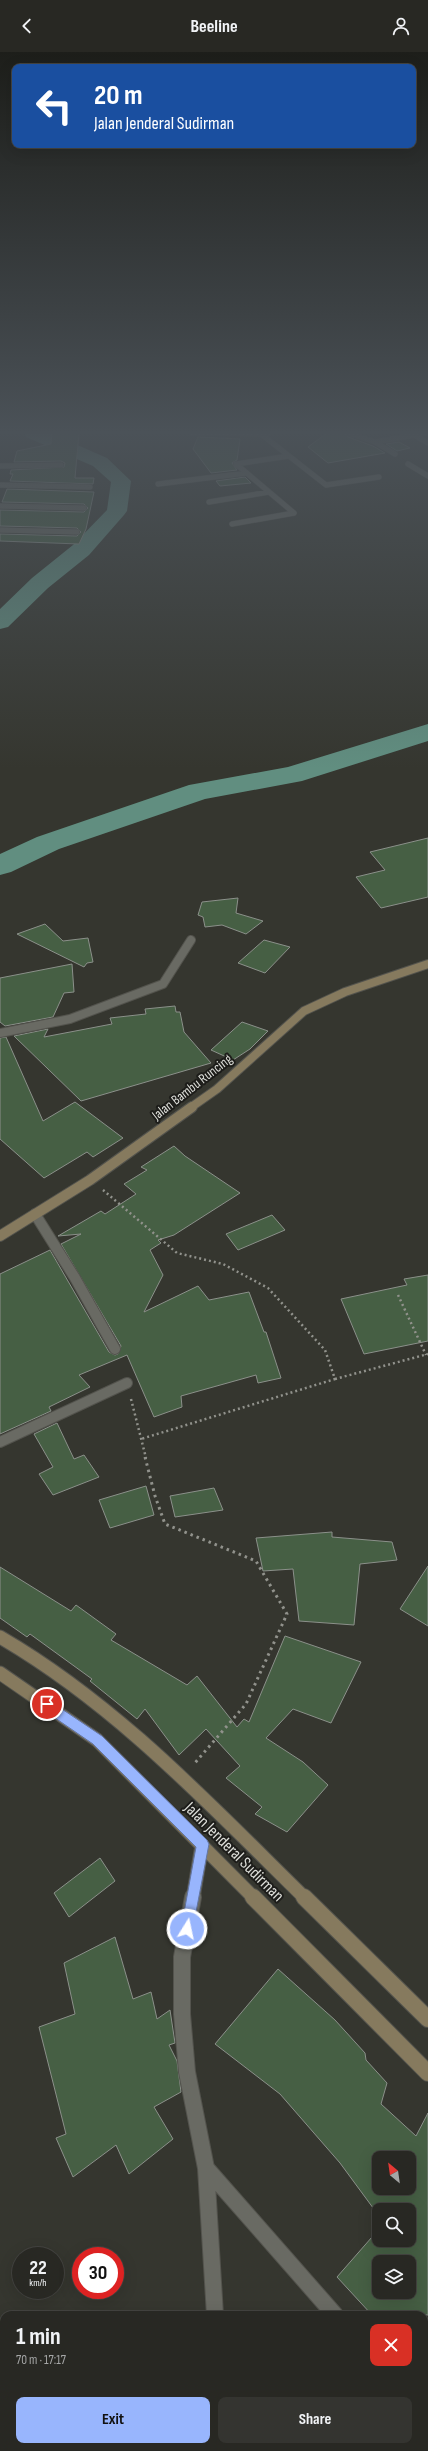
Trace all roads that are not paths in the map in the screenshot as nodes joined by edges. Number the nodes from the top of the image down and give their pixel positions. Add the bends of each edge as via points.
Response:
1 (191, 940) dead end
2 (428, 964) edge
3 (0, 1033) edge
4 (35, 1214) junction
5 (0, 1236) edge
6 (115, 1349) dead end
7 (126, 1383) road end
8 (0, 1442) edge
9 (0, 1637) edge
10 (0, 1673) edge
11 (202, 1844) junction
12 (428, 2019) edge
13 (428, 2073) edge
14 (206, 2168) junction
15 (215, 2311) edge
16 (331, 2311) edge

1 - 3 street via 163,984 70,1019
2 - 4 main road, Jalan Bambu Runcing via 344,992 304,1011 217,1089 90,1180
4 - 5 main road, Jalan Bambu Runcing
4 - 6 street
7 - 8 street
9 - 12 main road, Jalan Jenderal Sudirman via 27,1652 90,1696 152,1747
10 - 11 main road, Jalan Jenderal Sudirman via 97,1740
11 - 13 main road, Jalan Jenderal Sudirman
11 - 14 street via 182,1957 182,2014 186,2072
14 - 15 street
14 - 16 street

